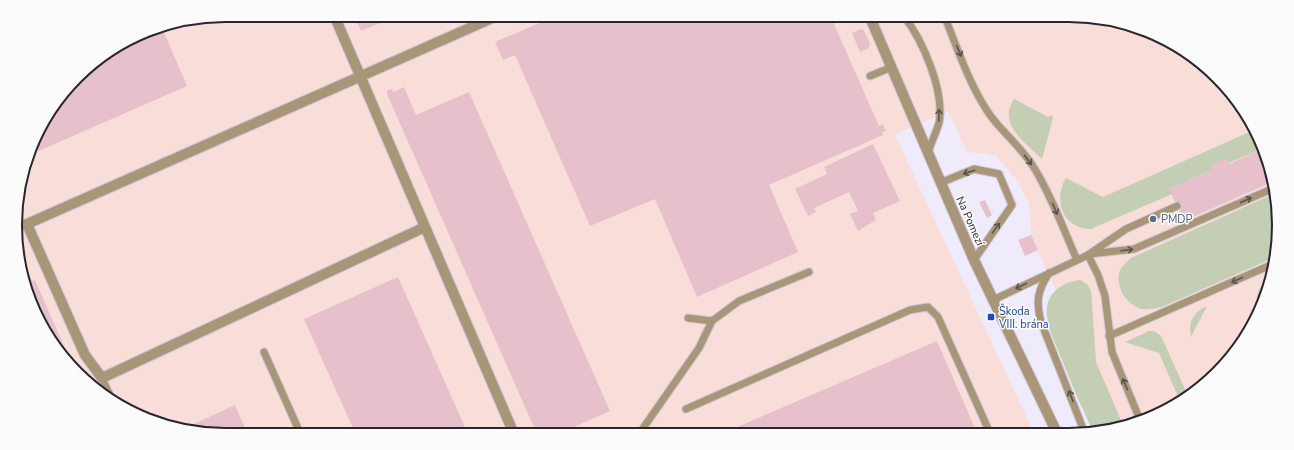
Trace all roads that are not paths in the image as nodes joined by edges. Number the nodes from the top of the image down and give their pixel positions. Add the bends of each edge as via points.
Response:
1 (337, 22) edge
2 (482, 22) edge
3 (872, 22) edge
4 (906, 22) edge
5 (947, 22) edge
6 (892, 67) junction
7 (360, 76) junction
8 (870, 76) dead end
9 (928, 152) junction
10 (940, 183) junction
11 (1269, 190) edge
12 (1177, 206) dead end
13 (23, 226) edge
14 (425, 227) junction
15 (1088, 255) junction
16 (974, 260) junction
17 (1077, 260) junction
18 (1268, 266) edge
19 (809, 272) dead end
20 (1049, 273) junction
21 (993, 300) junction
22 (688, 318) dead end
23 (712, 321) junction
24 (1109, 336) junction
25 (264, 352) dead end
26 (102, 378) junction
27 (108, 391) edge
28 (686, 409) dead end
29 (1138, 416) edge
30 (298, 428) edge
31 (511, 428) edge
32 (643, 428) edge
33 (988, 428) edge
34 (1055, 428) edge
35 (1082, 428) edge

1 - 7 street
2 - 7 street
3 - 6 street, Na Pomezí
9 -> 4 lane via 939,123 940,95 928,58
5 -> 17 lane via 972,82 987,109 1032,166 1047,192
6 - 8 lane
6 - 9 street, Na Pomezí
7 - 13 street
7 - 14 street
9 - 10 street, Na Pomezí
10 - 16 street, Na Pomezí
16 -> 10 lane via 1012,205 999,174 974,169
15 -> 11 lane via 1134,249
12 - 15 lane via 1126,229
13 - 26 street via 85,356
14 - 26 street
14 - 31 street
15 - 17 lane
15 - 24 lane via 1105,296
16 - 21 street, Na Pomezí
17 - 20 lane
18 -> 24 lane
19 - 23 lane via 739,300
20 -> 21 lane
35 -> 20 lane via 1037,306 1041,285
21 - 34 street, Na Pomezí
22 - 23 lane
23 - 32 lane via 699,348
29 -> 24 lane via 1112,352
25 - 30 lane
26 - 27 lane
28 - 33 lane via 910,310 928,307 938,317

